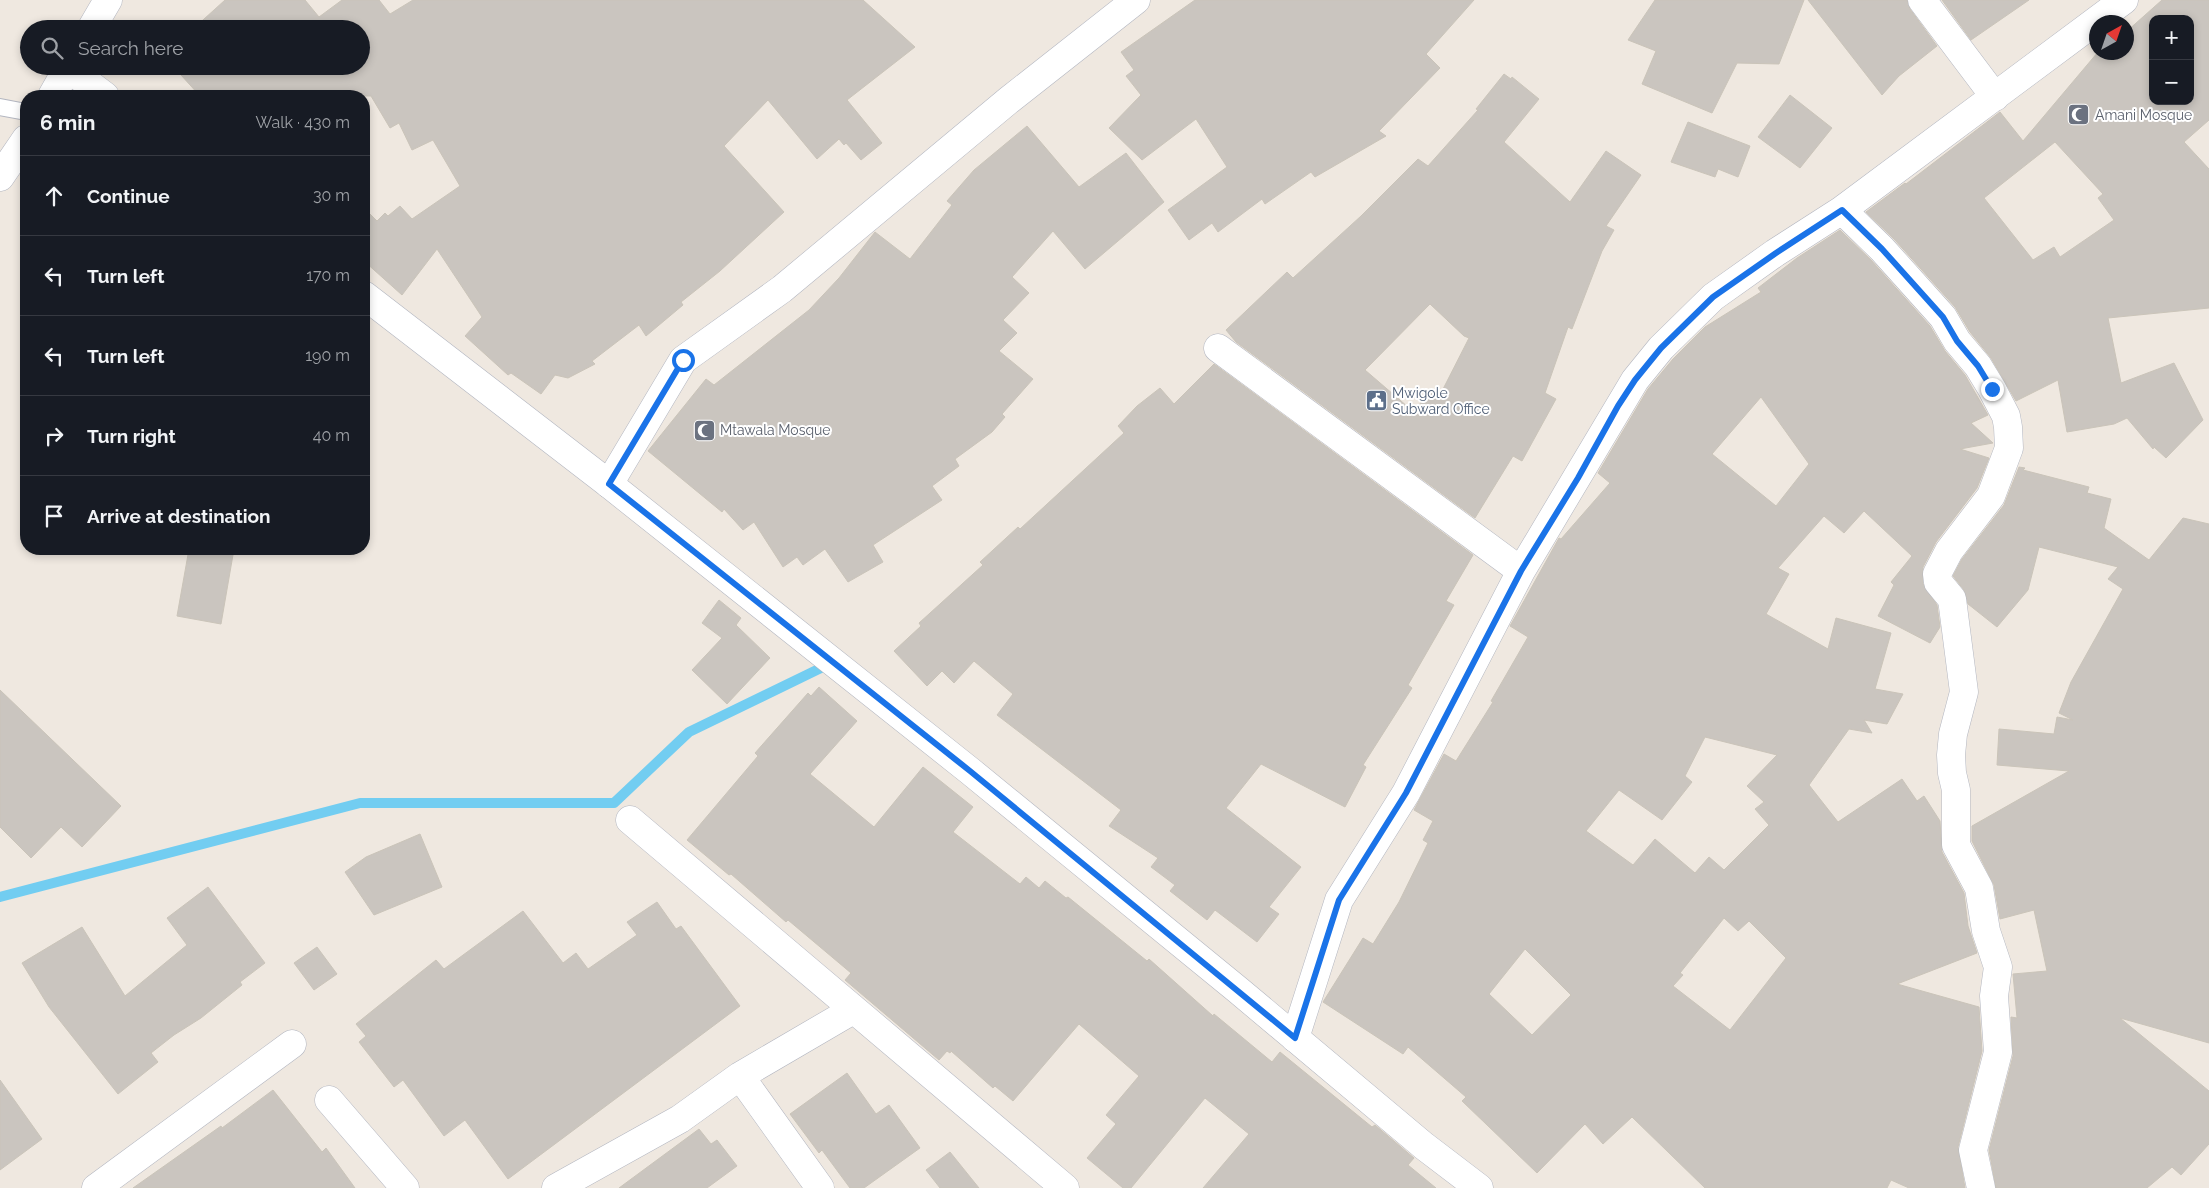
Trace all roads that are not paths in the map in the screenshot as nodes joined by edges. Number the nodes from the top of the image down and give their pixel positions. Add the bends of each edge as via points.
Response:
1 (108, 0) edge
2 (1136, 0) edge
3 (1922, 0) edge
4 (2124, 0) edge
5 (96, 20) edge
6 (64, 75) edge
7 (78, 75) edge
8 (55, 90) edge
9 (97, 90) edge
10 (1995, 97) junction
11 (0, 107) edge
12 (20, 111) edge
13 (20, 147) edge
14 (0, 176) edge
15 (1842, 210) junction
16 (370, 300) edge
17 (1218, 348) dead end
18 (609, 484) junction
19 (1521, 571) junction
20 (630, 820) dead end
21 (853, 1010) junction
22 (1295, 1038) junction
23 (292, 1044) dead end
24 (740, 1076) junction
25 (329, 1100) dead end
26 (96, 1188) edge
27 (405, 1188) edge
28 (556, 1188) edge
29 (820, 1188) edge
30 (1064, 1188) edge
31 (1479, 1188) edge
32 (1981, 1188) edge

1 - 5 street
2 - 18 street via 1009,100 782,289 683,360
3 - 10 street
4 - 10 street
6 - 8 street
7 - 9 street
10 - 15 street
11 - 12 lane
13 - 14 street
15 - 19 street via 1713,297 1661,348 1618,406
15 - 32 street via 1943,317 1992,389 2008,426 2009,448 1991,496 1949,550 1937,574 1938,582 1952,599 1964,692 1951,756 1956,790 1956,845 1979,888 1986,931 1998,967 1994,996 1998,1052 1973,1150
16 - 18 street
17 - 19 street
18 - 22 street
19 - 22 street via 1406,793 1339,900
20 - 21 street
21 - 24 street
21 - 30 street
22 - 31 street
23 - 26 street
24 - 28 street via 680,1119
24 - 29 street
25 - 27 street

